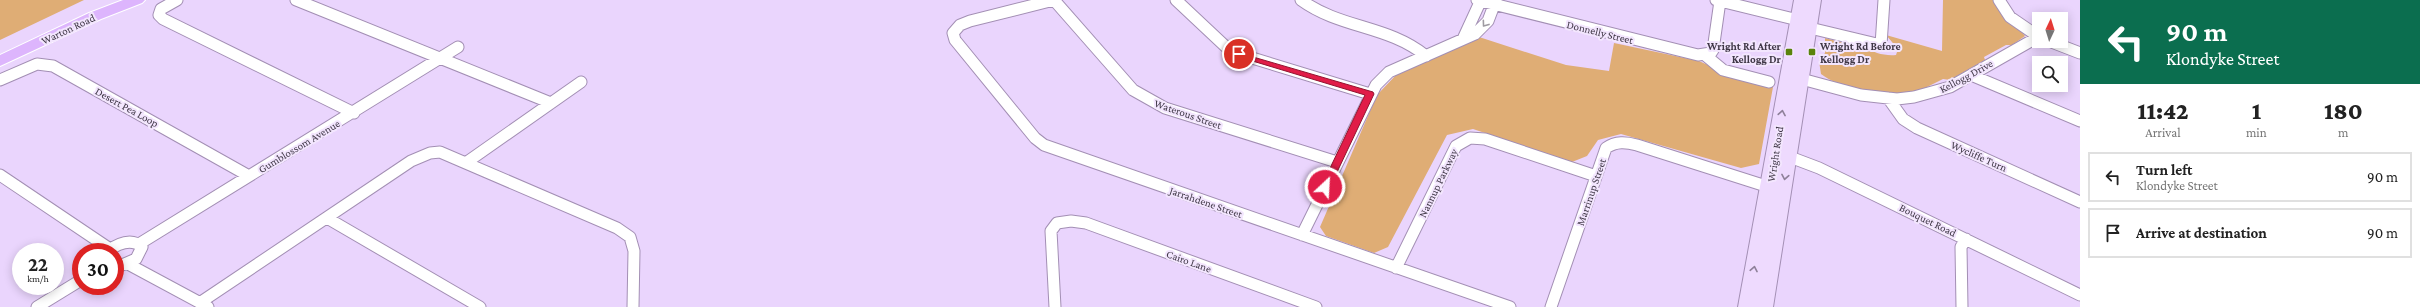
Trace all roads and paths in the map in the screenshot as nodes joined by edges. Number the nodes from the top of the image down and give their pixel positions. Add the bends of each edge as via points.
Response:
1 (104, 0) edge
2 (137, 0) edge
3 (178, 0) edge
4 (296, 0) edge
5 (1054, 0) edge
6 (1176, 0) edge
7 (1301, 0) edge
8 (1480, 0) edge
9 (1801, 0) edge
10 (1814, 0) edge
11 (1884, 0) edge
12 (2000, 0) edge
13 (1718, 1) edge
14 (1496, 2) edge
15 (1804, 24) junction
16 (2032, 33) edge
17 (1463, 39) junction
18 (2032, 40) edge
19 (458, 47) dead end
20 (2067, 48) edge
21 (0, 49) edge
22 (2080, 53) edge
23 (1705, 55) junction
24 (1426, 56) junction
25 (440, 58) junction
26 (0, 61) edge
27 (1971, 75) junction
28 (1794, 78) junction
29 (0, 80) edge
30 (580, 82) dead end
31 (1769, 82) dead end
32 (1370, 94) junction
33 (1888, 98) junction
34 (552, 102) junction
35 (354, 113) junction
36 (2080, 121) edge
37 (1781, 154) junction
38 (467, 162) junction
39 (1337, 162) junction
40 (0, 174) edge
41 (249, 176) junction
42 (1596, 176) junction
43 (1770, 186) junction
44 (2080, 202) edge
45 (327, 218) junction
46 (1302, 235) junction
47 (1966, 239) junction
48 (98, 243) edge
49 (124, 243) edge
50 (139, 244) junction
51 (128, 264) junction
52 (124, 265) edge
53 (1396, 268) junction
54 (72, 286) edge
55 (2080, 295) edge
56 (204, 305) edge
57 (37, 307) edge
58 (480, 307) edge
59 (633, 307) edge
60 (1055, 307) edge
61 (1316, 307) edge
62 (1510, 307) edge
63 (1551, 307) edge
64 (1747, 307) edge
65 (1764, 307) edge
66 (1962, 307) edge

1 - 21 main road, Warton Road
2 - 26 main road, Warton Road via 95,16
3 - 35 street via 160,9 159,15 257,67
4 - 25 street
5 - 39 street, Waterous Street via 1133,90 1156,105
5 - 46 street, Jarrahdene Street via 977,19 956,28 953,33 954,40 1035,138 1044,145
6 - 32 street via 1225,46 1239,54
7 - 24 street via 1316,12 1335,21 1407,41
8 - 14 street, Donnelly Street
8 - 17 street
9 - 15 main road, Wright Road
10 - 15 main road, Wright Road
11 - 15 street via 1881,46
12 - 16 street, Kellogg Drive via 2010,17
13 - 15 street
13 - 23 street via 1713,50
14 -> 17 street via 1482,28
14 - 23 street, Donnelly Street via 1681,53
15 - 28 main road, Wright Road
17 - 24 street
18 - 27 street, Kellogg Drive
19 - 25 street, Gumblossom Avenue
20 - 22 street
23 - 31 street via 1723,70
24 - 32 street via 1389,72
25 - 34 street
25 - 35 street, Gumblossom Avenue
27 - 33 street, Kellogg Drive via 1931,94 1914,98
27 - 36 street
28 - 33 street, Kellogg Drive
28 - 37 main road, Wright Road
29 - 41 street, Desert Pea Loop via 37,64 53,66
30 - 34 street
32 - 39 street
33 - 44 street, Wycliffe Turn via 1903,119 1917,128
34 - 38 street
35 - 41 street, Gumblossom Avenue
37 - 43 main road, Wright Road
37 - 47 street, Bouquet Road via 1819,168
37 -> 65 main road, Wright Road
38 - 45 street via 440,152 420,156
38 - 59 street via 618,228 630,237 634,251
39 - 46 street
40 - 48 street
41 - 50 street, Gumblossom Avenue
42 - 43 street, Marrinup Street via 1606,148 1620,142
42 - 53 street, Nannup Parkway via 1484,139 1464,140 1456,146
42 - 63 street, Marrinup Street
64 -> 43 main road, Wright Road
45 - 56 street
45 - 58 street
46 - 53 street, Jarrahdene Street
47 - 55 street, Bouquet Road
47 - 66 street via 1962,247
49 - 50 street
50 - 51 street via 142,247 139,255
51 - 52 street
51 - 56 street
53 - 62 street, Jarrahdene Street
54 - 57 street
60 - 61 street, Cairo Lane via 1052,227 1071,220 1086,223

